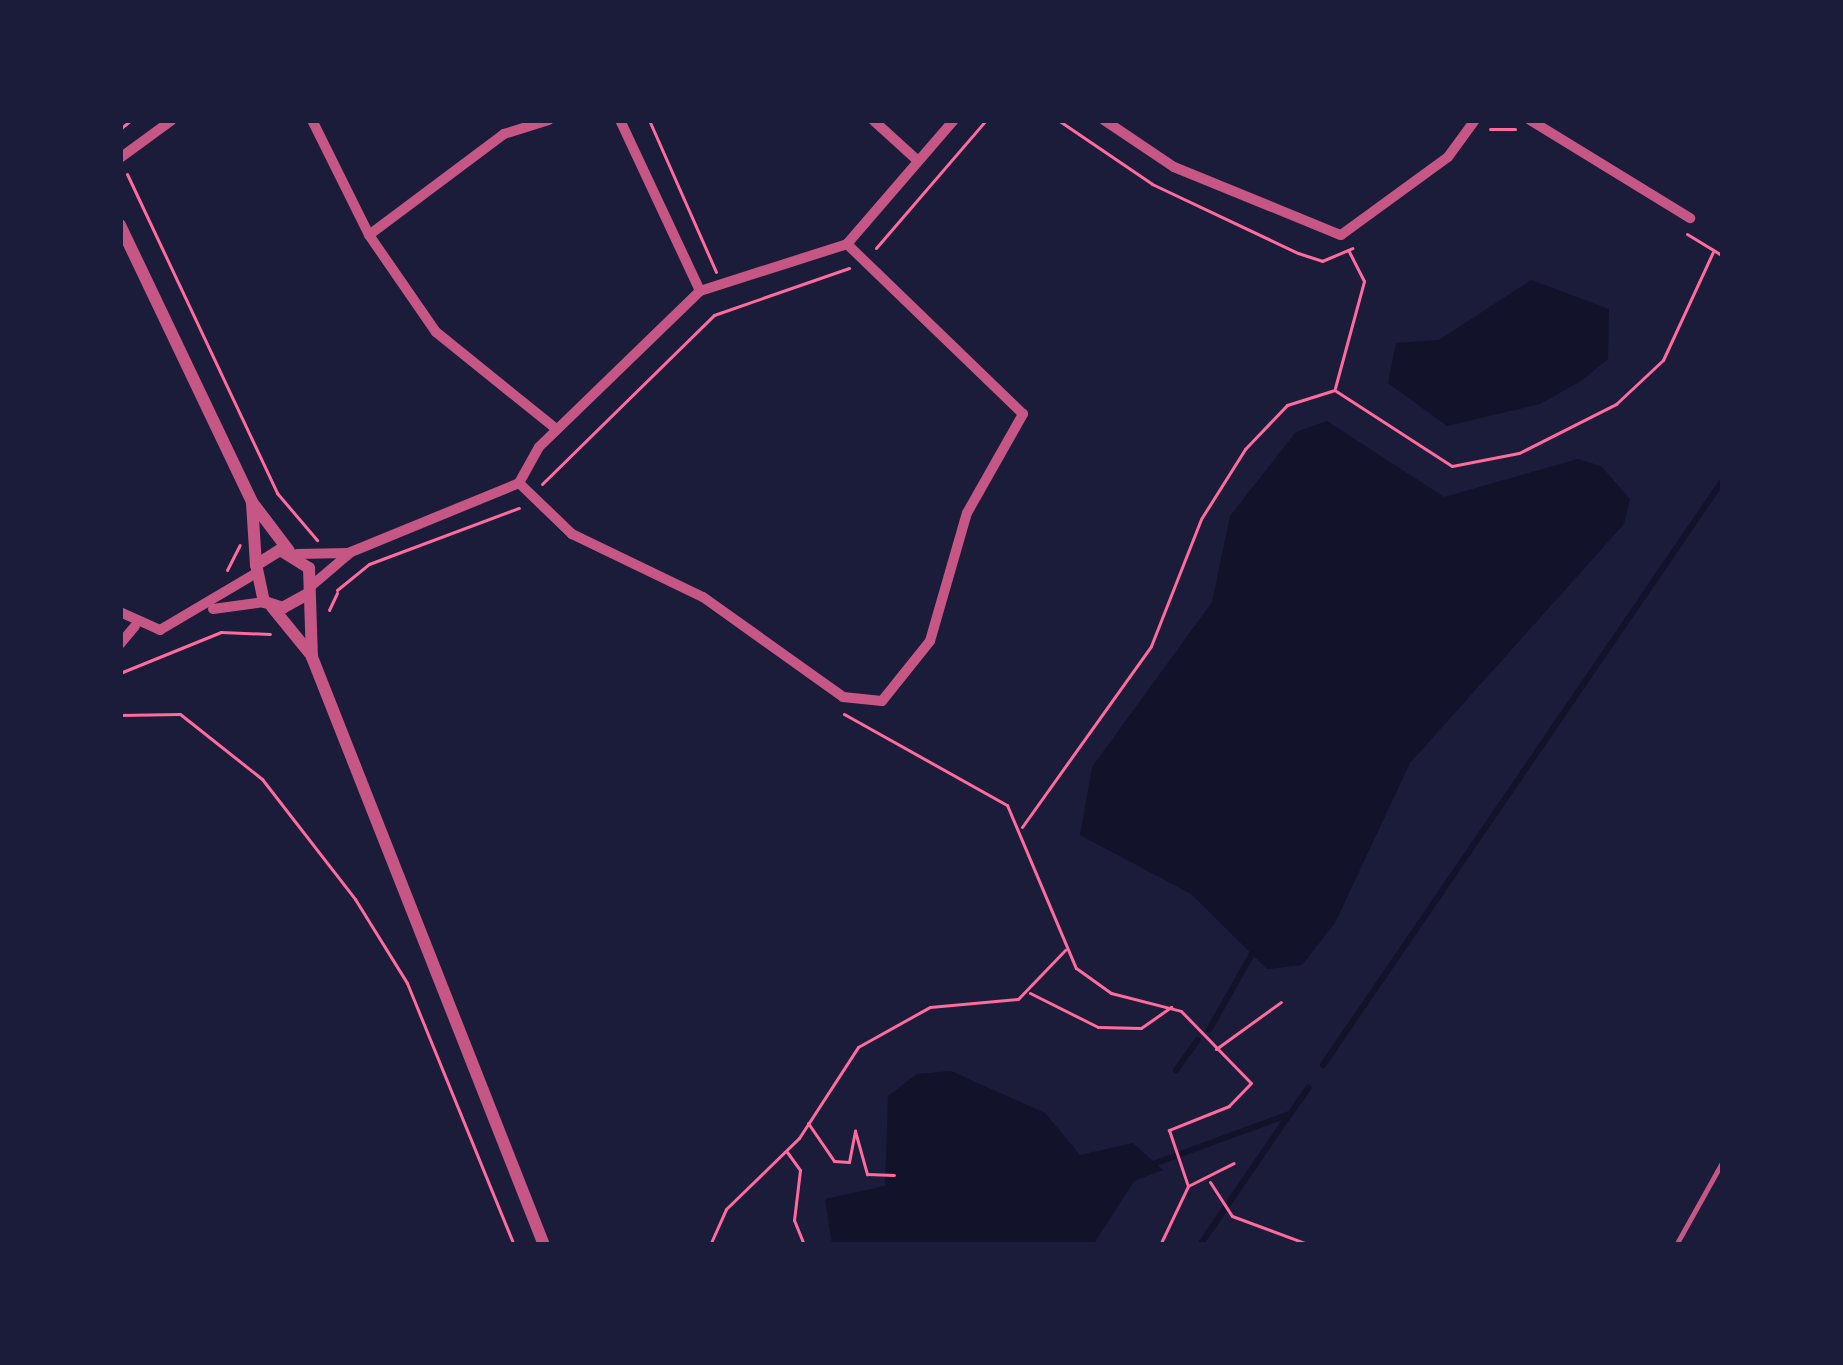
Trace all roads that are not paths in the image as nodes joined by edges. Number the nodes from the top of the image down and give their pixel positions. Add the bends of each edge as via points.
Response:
1 (172, 120) edge
2 (312, 120) edge
3 (498, 120) edge
4 (549, 120) edge
5 (620, 120) edge
6 (873, 120) edge
7 (954, 120) edge
8 (1104, 120) edge
9 (1475, 120) edge
10 (1530, 120) edge
11 (504, 134) junction
12 (120, 158) edge
13 (918, 161) junction
14 (1690, 218) dead end
15 (120, 225) edge
16 (369, 235) junction
17 (847, 244) junction
18 (700, 291) junction
19 (556, 429) junction
20 (519, 483) junction
21 (252, 502) junction
22 (293, 552) junction
23 (351, 553) junction
24 (254, 570) junction
25 (308, 591) junction
26 (268, 604) junction
27 (210, 609) junction
28 (120, 612) edge
29 (135, 626) junction
30 (120, 644) edge
31 (312, 657) junction
32 (1723, 1161) edge
33 (544, 1245) edge
34 (1676, 1245) edge

1 - 12 street
2 - 16 street
3 - 11 street
4 - 11 street
5 - 18 street
6 - 13 street
7 - 13 street
8 - 9 street via 1174,167 1322,235 1341,235 1448,157
10 - 14 street
11 - 16 street
13 - 17 street
15 - 21 street
16 - 19 street via 436,332
17 - 18 street
17 - 20 street via 1023,414 967,513 930,641 882,700 843,697 703,597 572,534
18 - 19 street
19 - 20 street
20 - 23 street
21 - 22 street
21 - 24 street
22 - 23 street
22 - 24 street
22 - 25 street
23 - 25 street
24 - 26 street
24 - 27 street
25 - 26 street
25 - 31 street
26 - 27 street
26 - 31 street
27 - 29 street via 160,631
28 - 29 street
29 - 30 street
31 - 33 street
32 - 34 lane

